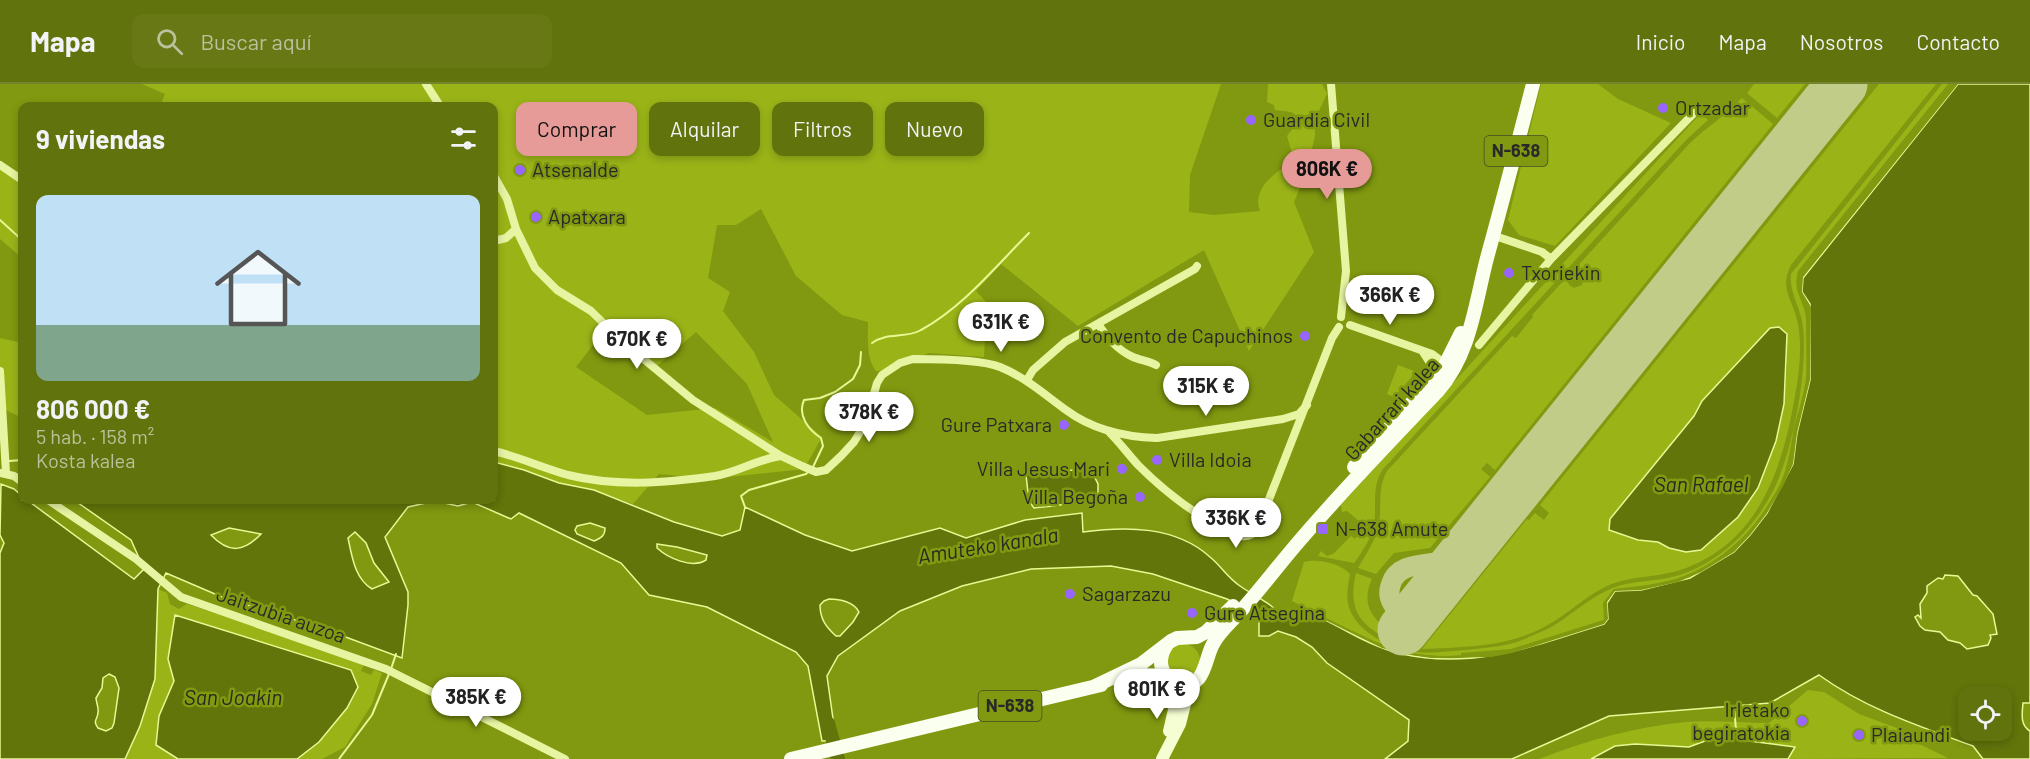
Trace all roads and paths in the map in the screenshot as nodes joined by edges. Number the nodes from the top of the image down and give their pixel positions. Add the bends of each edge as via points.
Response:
1 (426, 84) edge
2 (1331, 84) edge
3 (1533, 84) edge
4 (437, 102) edge
5 (1694, 113) dead end
6 (0, 165) edge
7 (18, 177) edge
8 (498, 183) edge
9 (516, 229) junction
10 (1501, 238) dead end
11 (498, 240) edge
12 (1551, 259) junction
13 (1197, 266) dead end
14 (1479, 289) junction
15 (1341, 317) junction
16 (1098, 324) junction
17 (1350, 325) junction
18 (1339, 327) junction
19 (1462, 330) junction
20 (1479, 345) dead end
21 (1422, 352) junction
22 (1432, 354) junction
23 (1155, 365) dead end
24 (1444, 367) junction
25 (0, 371) edge
26 (1027, 380) junction
27 (1430, 383) junction
28 (1431, 398) junction
29 (1300, 417) junction
30 (1283, 419) junction
31 (1108, 432) junction
32 (1137, 438) junction
33 (1292, 438) junction
34 (498, 452) edge
35 (1128, 452) junction
36 (781, 456) junction
37 (3, 473) edge
38 (18, 480) edge
39 (54, 504) edge
40 (1259, 583) junction
41 (1227, 619) junction
42 (1188, 638) junction
43 (1166, 646) junction
44 (1207, 662) junction
45 (1168, 678) junction
46 (1194, 681) junction
47 (1093, 687) junction
48 (565, 759) edge
49 (790, 759) edge
50 (1162, 759) edge

1 - 4 street
2 - 15 street via 1346,271
3 - 14 main road, Gabarrari kalea / N-638
5 - 12 street
6 - 7 street
8 - 9 street
9 - 11 street
9 - 36 street via 535,267 557,290 591,310 693,400
10 - 12 street
12 - 20 street
13 - 16 street
14 - 19 main road, Gabarrari kalea / N-638
14 - 28 main road, Gabarrari kalea / N-638 via 1460,360
15 - 17 street via 1347,318
15 - 18 street
16 - 23 street via 1123,351
16 - 26 street via 1065,342
17 - 18 street via 1345,329
17 - 21 street
18 - 29 street
19 - 22 street via 1445,348
19 - 24 main road, Gabarrari kalea / N-638
21 - 22 street
21 - 27 street via 1432,366
22 - 24 street
24 - 27 main road, N-638
24 - 28 street via 1444,377
25 - 37 street
26 - 31 street via 1067,411
26 - 36 street via 998,366 977,363 913,359 900,363 882,375 866,422 854,442 826,470 816,472
27 - 40 main road, N-638
28 - 40 main road, Gabarrari kalea / N-638
29 - 30 street
29 - 33 street
30 - 32 street
30 - 33 street via 1290,426
31 - 32 street
31 - 35 street
32 - 35 street via 1130,441
33 - 35 street via 1257,530 1249,537 1233,533 1182,504 1161,488
34 - 36 street via 568,475 629,484 718,475
37 - 38 street
39 - 48 street, Jaitzubia auzoa via 136,559 186,599 386,669
40 - 41 main road, N-638
41 - 42 main road, N-638
41 - 44 main road, N-638
42 - 43 main road, N-638 via 1177,638
42 - 44 main road via 1202,647
43 - 45 main road via 1160,662
43 - 47 main road, N-638 via 1141,664
44 - 46 main road, N-638
45 - 46 main road, N-638 via 1185,684
45 - 47 main road, N-638 via 1146,675
45 - 50 main road via 1176,708
46 - 50 main road via 1180,724
47 - 49 main road, N-638

